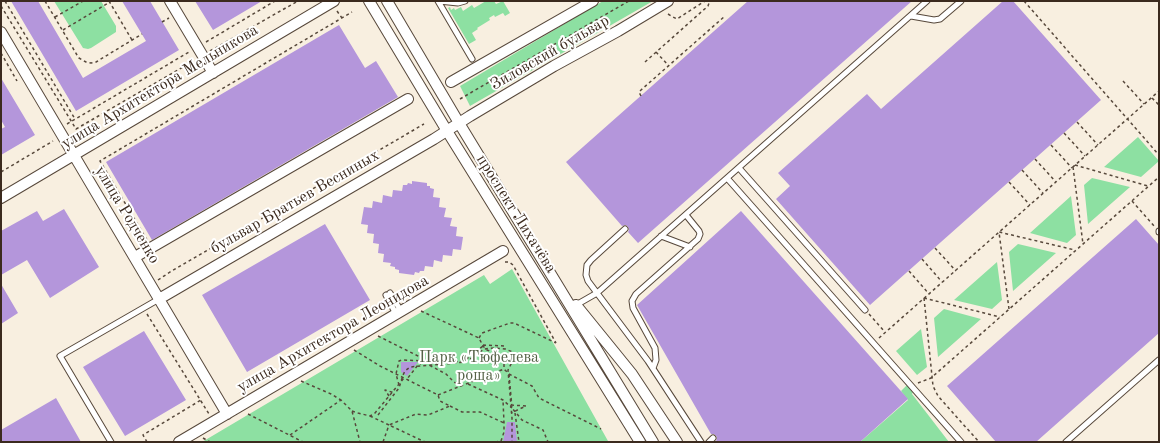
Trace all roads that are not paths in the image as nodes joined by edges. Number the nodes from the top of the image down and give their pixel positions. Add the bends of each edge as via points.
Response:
1 (170, 1) edge
2 (370, 1) edge
3 (387, 1) edge
4 (439, 1) edge
5 (465, 1) edge
6 (593, 1) edge
7 (668, 1) edge
8 (927, 1) edge
9 (961, 1) edge
10 (336, 6) edge
11 (911, 16) junction
12 (1, 32) edge
13 (472, 59) dead end
14 (213, 73) junction
15 (451, 82) dead end
16 (408, 99) dead end
17 (459, 122) junction
18 (447, 131) junction
19 (74, 155) junction
20 (739, 168) junction
21 (727, 178) junction
22 (1, 198) edge
23 (686, 215) junction
24 (625, 229) dead end
25 (661, 236) junction
26 (690, 247) junction
27 (502, 252) dead end
28 (135, 258) junction
29 (597, 293) junction
30 (388, 294) dead end
31 (568, 296) dead end
32 (159, 299) junction
33 (576, 305) junction
34 (865, 310) road end
35 (399, 313) junction
36 (1159, 360) edge
37 (653, 368) junction
38 (227, 414) junction
39 (111, 442) edge
40 (179, 442) edge
41 (640, 442) edge
42 (653, 442) edge
43 (677, 442) edge
44 (701, 442) edge
45 (961, 442) edge
46 (1066, 442) edge

1 - 14 street
2 - 18 street, проспект Лихачёва
3 - 17 street, проспект Лихачёва
4 - 5 lane
4 - 13 lane
6 - 15 street, Зиловский бульвар
7 - 17 street, Зиловский бульвар
8 - 11 lane
9 - 11 lane via 940,19
10 - 14 street, улица Архитектора Мельникова
11 - 20 lane
12 - 19 street, улица Родченко
14 - 19 street, улица Архитектора Мельникова
16 - 28 street, бульвар Братьев Весниных
17 - 18 street, Зиловский бульвар
17 - 42 street, проспект Лихачёва
18 - 32 street, бульвар Братьев Весниных
18 - 41 street, проспект Лихачёва
19 - 22 street, улица Архитектора Мельникова
19 - 28 street, улица Родченко
20 - 21 lane
20 - 34 lane
21 - 23 lane
21 - 45 lane
23 - 25 lane
23 - 26 lane via 700,234
24 - 29 lane via 587,265 586,276
25 - 26 lane
25 - 29 lane
26 - 37 lane via 636,294 632,301 633,308 655,348 656,360
27 - 35 street, улица Архитектора Леонидова
28 - 32 street, улица Родченко
29 - 33 lane
29 - 37 lane
30 - 35 lane
31 - 33 street
32 - 38 street, улица Родченко
32 - 39 lane via 60,356
33 - 43 street via 632,374
35 - 38 street, улица Архитектора Леонидова
36 - 46 lane
37 - 44 lane
38 - 40 street, улица Архитектора Леонидова

